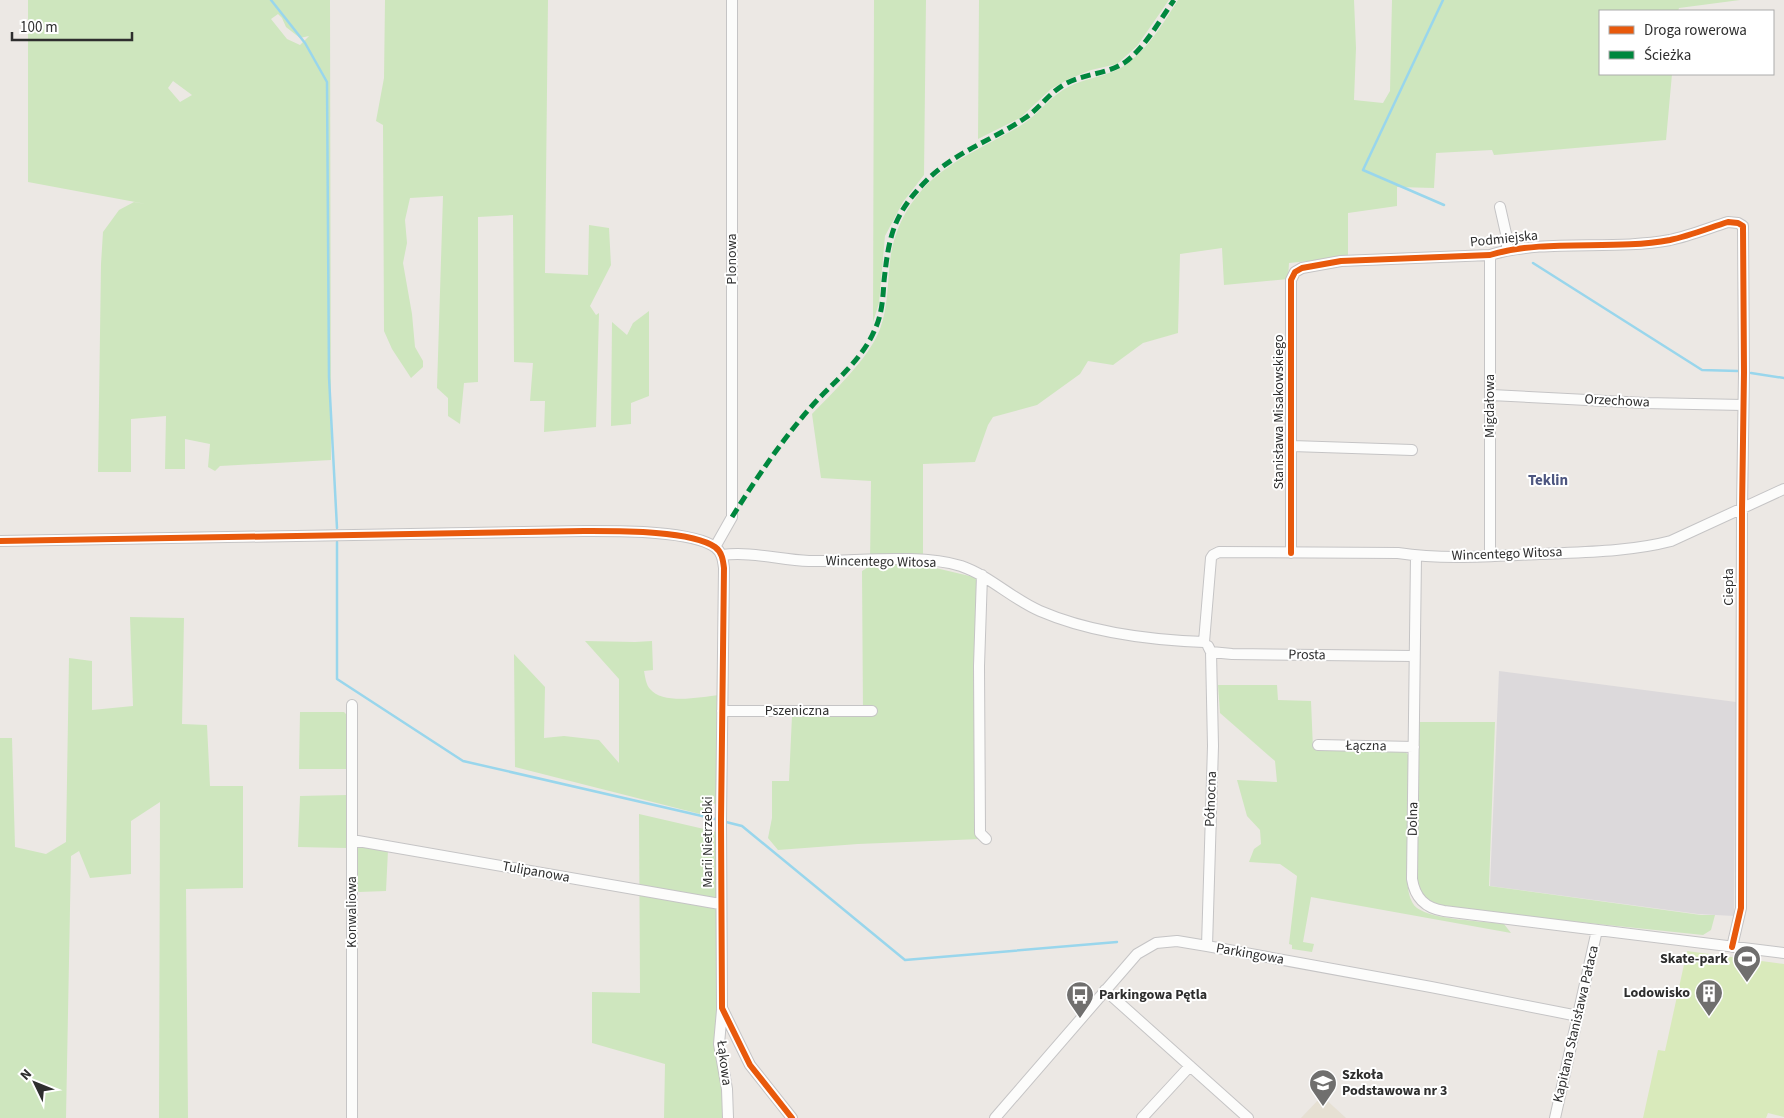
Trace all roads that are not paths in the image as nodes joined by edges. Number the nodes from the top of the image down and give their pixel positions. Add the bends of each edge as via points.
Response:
1 (732, 0) edge
2 (1500, 207) dead end
3 (1743, 226) joint
4 (1507, 250) junction
5 (1490, 255) junction
6 (1295, 272) joint
7 (1491, 394) junction
8 (1743, 405) junction
9 (1292, 446) junction
10 (1412, 450) dead end
11 (1784, 489) edge
12 (1742, 510) junction
13 (0, 541) edge
14 (719, 551) junction
15 (1291, 553) junction
16 (1416, 556) junction
17 (1490, 556) junction
18 (982, 575) junction
19 (1204, 642) junction
20 (1212, 652) junction
21 (1414, 656) junction
22 (352, 705) dead end
23 (722, 711) junction
24 (872, 711) dead end
25 (1318, 745) dead end
26 (1414, 747) junction
27 (986, 839) dead end
28 (352, 840) junction
29 (720, 904) junction
30 (1597, 930) junction
31 (1207, 946) junction
32 (1732, 947) junction
33 (1784, 952) edge
34 (1105, 990) junction
35 (722, 1008) junction
36 (1578, 1016) junction
37 (1190, 1066) junction
38 (352, 1118) edge
39 (728, 1118) edge
40 (792, 1118) edge
41 (995, 1118) edge
42 (1142, 1118) edge
43 (1248, 1118) edge
44 (1555, 1118) edge

1 - 14 street, Plonowa via 732,517
2 - 4 street
3 - 4 street, Podmiejska via 1728,222 1661,241
3 - 8 street, Ciepła
4 - 5 street, Podmiejska
5 - 6 street, Podmiejska via 1342,262
5 - 7 street, Migdałowa
6 - 9 street, Stanisława Misakowskiego via 1291,280
7 - 8 street, Orzechowa
7 - 17 street, Migdałowa
8 - 12 street, Ciepła
9 - 10 street, Stanisława Misakowskiego
9 - 15 street, Stanisława Misakowskiego
11 - 12 street, Wincentego Witosa
12 - 17 street, Wincentego Witosa via 1671,541 1651,546
12 - 32 street, Ciepła via 1741,908
13 - 14 street, Wincentego Witosa via 584,530 683,537
14 - 18 street, Wincentego Witosa via 808,561 924,560 960,566
14 - 23 street, Marii Nietrzebki via 724,568
15 - 16 street, Wincentego Witosa via 1398,553
15 - 19 street, Wincentego Witosa via 1216,553 1211,558
16 - 17 street, Wincentego Witosa
16 - 21 street, Dolna
18 - 19 street, Wincentego Witosa via 1040,611 1071,621 1146,639
18 - 27 street via 980,833
19 - 20 street
20 - 21 street, Prosta
20 - 31 street, Północna via 1213,746
21 - 26 street, Dolna
22 - 28 street, Konwaliowa
23 - 24 street, Pszeniczna
23 - 29 street, Marii Nietrzebki
25 - 26 street, Łączna
26 - 30 street, Dolna via 1412,878 1415,892 1423,903 1444,911
28 - 29 street, Tulipanowa
28 - 38 street, Konwaliowa
29 - 35 street, Marii Nietrzebki
30 - 32 street, Dolna
30 - 36 street, Kapitana Stanisława Pałaca
31 - 34 street, Parkingowa via 1178,941 1156,943 1136,954
31 - 36 street, Parkingowa
32 - 33 street, Dolna
34 - 37 street
34 - 41 street, Parkingowa
35 - 39 street, Łąkowa via 719,1044 727,1089
35 - 40 street, Marii Nietrzebki via 750,1065
36 - 44 street, Kapitana Stanisława Pałaca
37 - 42 street
37 - 43 street

